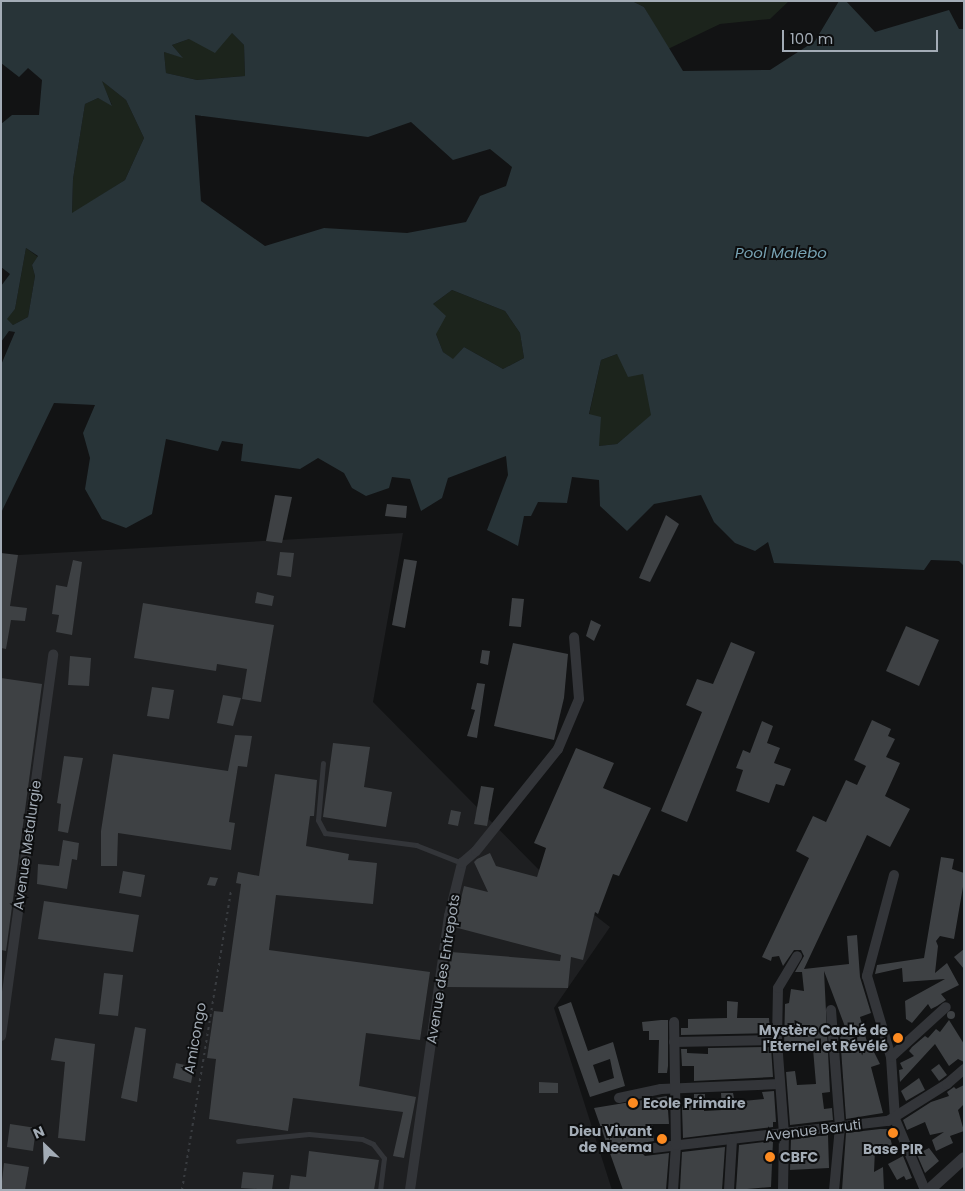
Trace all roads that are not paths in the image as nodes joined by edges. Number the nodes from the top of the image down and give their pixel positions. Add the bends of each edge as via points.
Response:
1 (574, 636) dead end
2 (53, 655) dead end
3 (323, 763) dead end
4 (462, 863) junction
5 (894, 875) dead end
6 (797, 956) dead end
7 (946, 1007) dead end
8 (831, 1010) dead end
9 (674, 1022) dead end
10 (1, 1036) edge
11 (777, 1040) junction
12 (674, 1042) junction
13 (890, 1057) junction
14 (964, 1069) edge
15 (780, 1084) junction
16 (675, 1090) junction
17 (620, 1098) dead end
18 (895, 1120) junction
19 (840, 1127) junction
20 (784, 1134) junction
21 (732, 1139) junction
22 (238, 1141) dead end
23 (676, 1145) junction
24 (645, 1149) dead end
25 (964, 1158) edge
26 (380, 1190) edge
27 (410, 1190) edge
28 (672, 1190) edge
29 (729, 1190) edge
30 (783, 1190) edge
31 (834, 1190) edge
32 (925, 1190) edge
33 (929, 1190) edge

1 - 4 street via 579,699 558,749 476,851
2 - 10 street, Avenue Metalurgie
3 - 4 lane via 318,820 325,833 416,845
4 - 27 street, Avenue des Entrepots via 449,916
5 - 13 street via 867,976
6 - 11 street via 778,988
7 - 13 street
8 - 19 street
9 - 12 street
11 - 12 street
11 - 15 street
12 - 16 street
13 - 18 street
14 - 18 street, Avenue Baruti
15 - 16 street
15 - 20 street
16 - 17 street via 650,1090
16 - 23 street
18 - 19 street, Avenue Baruti
18 - 32 street
19 - 20 street, Avenue Baruti
19 - 31 street
20 - 21 street, Avenue Baruti
20 - 30 street
21 - 23 street, Avenue Baruti
21 - 29 street
22 - 26 lane via 309,1134 362,1139 373,1144 384,1158
23 - 24 street, Avenue Baruti
23 - 28 street
25 - 33 street

